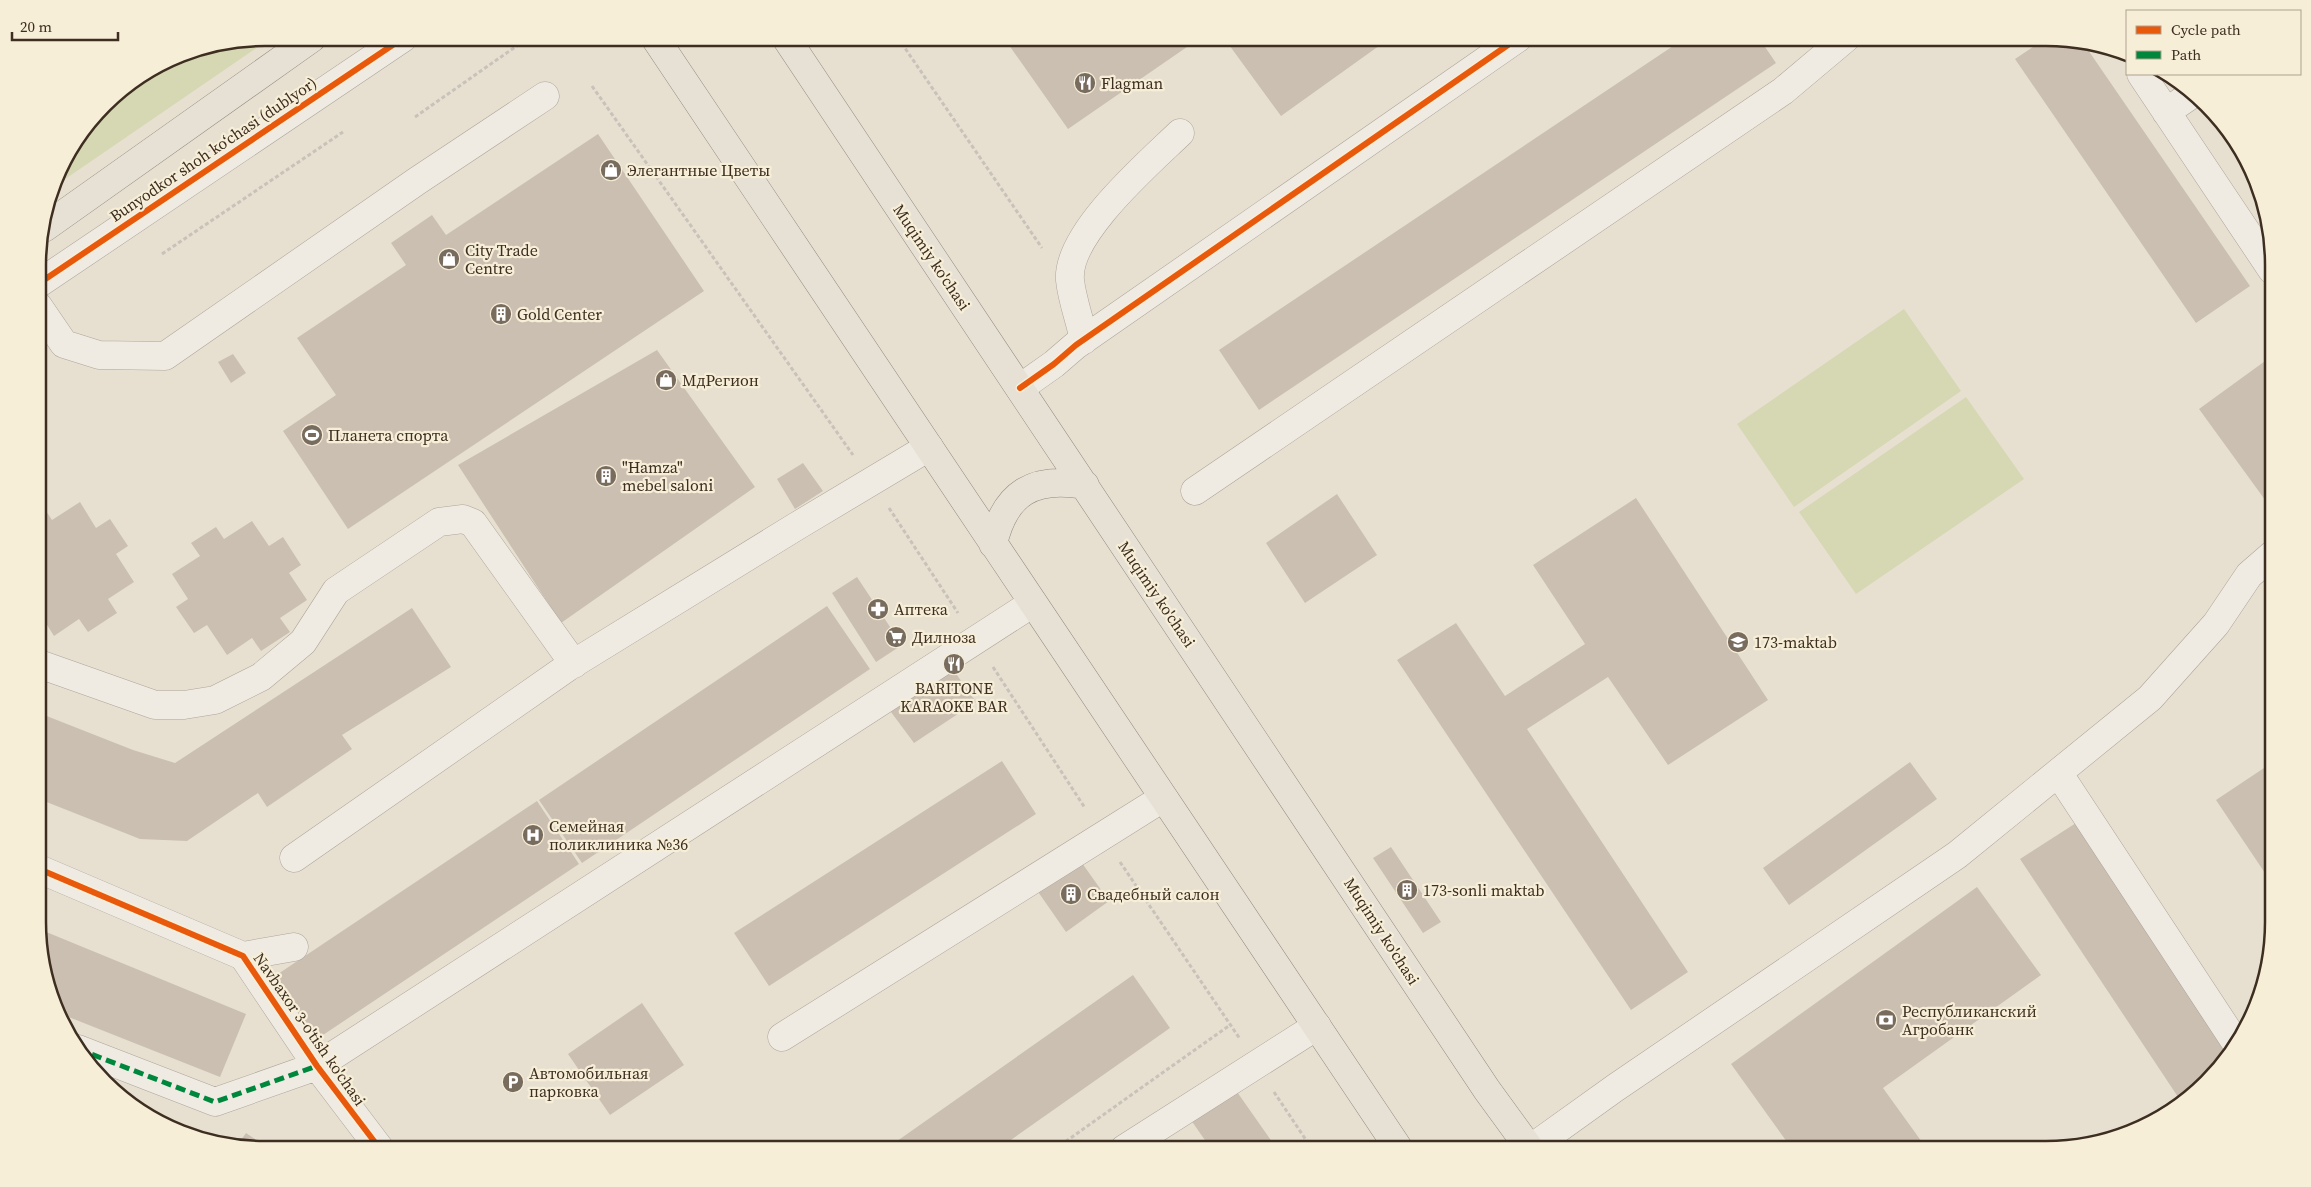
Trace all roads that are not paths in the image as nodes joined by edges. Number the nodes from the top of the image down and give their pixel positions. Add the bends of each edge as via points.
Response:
1 (301, 46) edge
2 (391, 46) edge
3 (660, 46) edge
4 (797, 46) edge
5 (1507, 46) edge
6 (1836, 46) edge
7 (2142, 75) edge
8 (545, 96) dead end
9 (2187, 98) edge
10 (2166, 112) junction
11 (1180, 132) dead end
12 (50, 224) edge
13 (2265, 259) edge
14 (46, 279) edge
15 (46, 318) edge
16 (1084, 340) junction
17 (1020, 388) junction
18 (928, 447) junction
19 (1085, 485) junction
20 (1195, 491) dead end
21 (993, 544) junction
22 (2265, 561) edge
23 (1033, 603) junction
24 (574, 664) junction
25 (46, 666) edge
26 (2059, 774) junction
27 (1163, 798) junction
28 (294, 858) dead end
29 (46, 872) edge
30 (294, 947) dead end
31 (243, 956) junction
32 (1317, 1026) junction
33 (782, 1037) dead end
34 (2232, 1037) edge
35 (90, 1054) edge
36 (317, 1066) junction
37 (373, 1141) edge
38 (1137, 1141) edge
39 (1393, 1141) edge
40 (1524, 1141) edge
41 (1541, 1141) edge

1 - 12 main road
2 - 14 street, Bunyodkor shoh koʻchasi (dublyor)
3 - 18 main road
4 - 17 main road, Muqimiy ko'chasi
5 - 16 street
6 - 20 street via 1783,90
7 - 10 street
8 - 15 street via 166,356 99,356 64,344
9 - 10 street
10 - 13 street
11 - 16 street via 1103,208 1073,260 1070,279
16 - 17 street
17 - 19 main road, Muqimiy ko'chasi
18 - 21 main road
18 - 24 street
19 - 21 main road via 1052,482 1022,493 1010,502 1002,515
19 - 40 main road, Muqimiy ko'chasi via 1487,1090
21 - 23 main road
22 - 26 street via 2249,575 2216,624 2150,698
23 - 27 main road
23 - 36 street
24 - 25 street via 473,523 463,519 438,522 336,591 303,642 261,677 215,700 155,705
24 - 28 street
26 - 34 street
26 - 41 street via 1957,855
27 - 32 main road
27 - 33 street
29 - 31 street, Navbaxor 3-o'tish ko'chasi
30 - 31 street
31 - 36 street, Navbaxor 3-o'tish ko'chasi
32 - 38 street
32 - 39 main road
35 - 36 street, Navbaxor 3-o'tish ko'chasi via 215,1102
36 - 37 street, Navbaxor 3-o'tish ko'chasi

